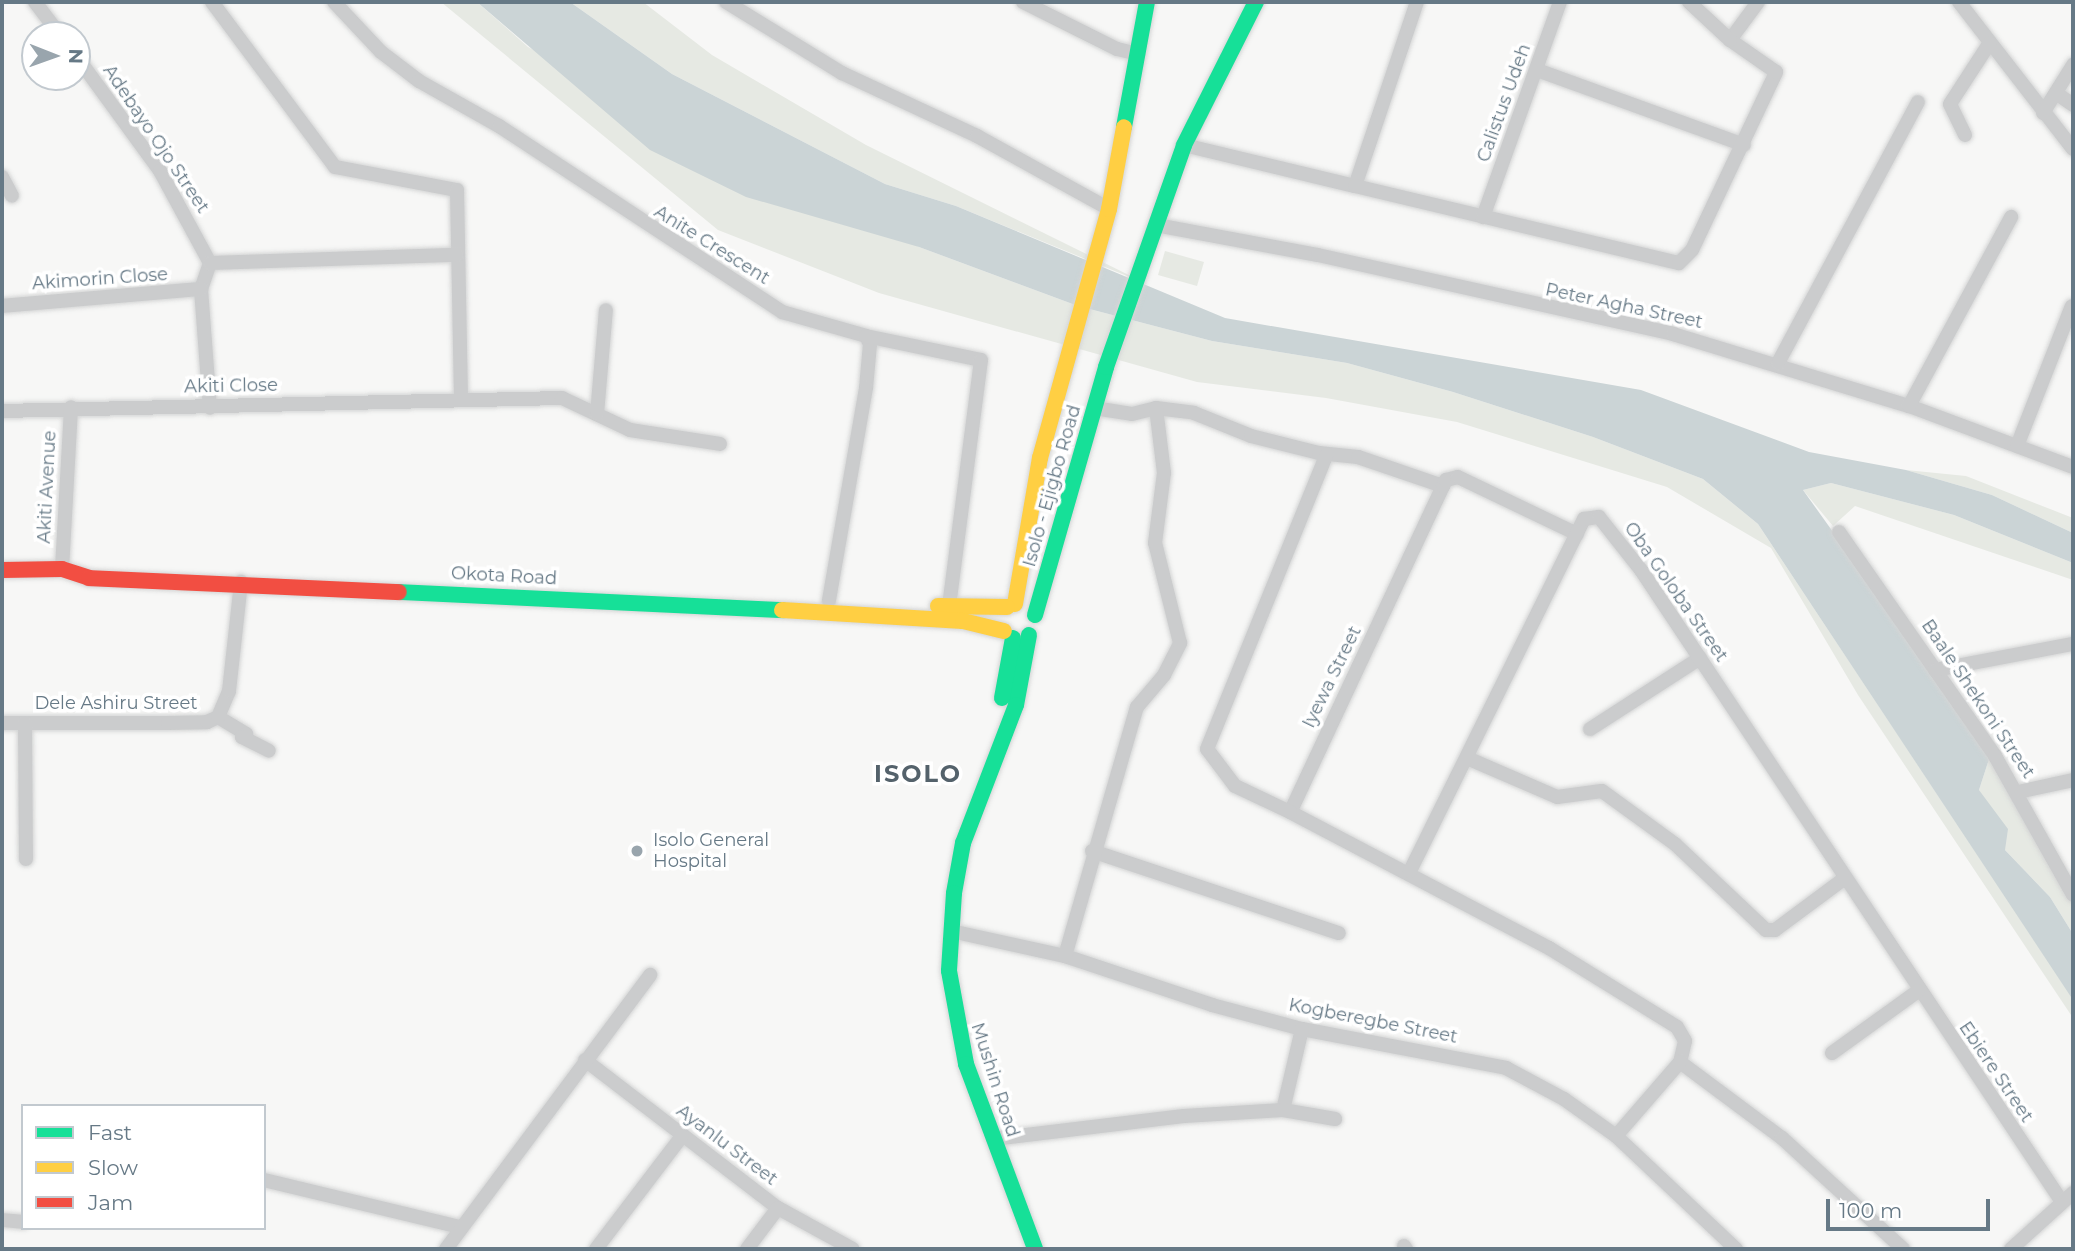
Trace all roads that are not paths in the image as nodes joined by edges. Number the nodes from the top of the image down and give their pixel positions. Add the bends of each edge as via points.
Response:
1 (35, 2) edge
2 (212, 2) edge
3 (334, 2) edge
4 (726, 2) edge
5 (1023, 2) edge
6 (1147, 2) edge
7 (1256, 2) edge
8 (1417, 2) edge
9 (1560, 2) edge
10 (1689, 2) edge
11 (1758, 2) edge
12 (1959, 2) edge
13 (49, 21) edge
14 (1730, 40) junction
15 (1989, 44) junction
16 (1138, 54) junction
17 (2073, 65) edge
18 (1537, 70) junction
19 (91, 76) edge
20 (2056, 93) junction
21 (1918, 102) dead end
22 (2073, 105) edge
23 (2043, 113) junction
24 (1965, 135) dead end
25 (1184, 145) junction
26 (1744, 145) junction
27 (2073, 149) edge
28 (2, 177) edge
29 (1355, 186) junction
30 (12, 195) dead end
31 (1105, 216) junction
32 (1483, 217) junction
33 (2011, 217) dead end
34 (1153, 231) junction
35 (457, 255) junction
36 (209, 263) junction
37 (201, 289) junction
38 (2, 306) edge
39 (2072, 306) edge
40 (606, 310) dead end
41 (866, 336) junction
42 (1778, 363) junction
43 (461, 398) junction
44 (1909, 406) junction
45 (71, 407) junction
46 (210, 408) junction
47 (1094, 408) junction
48 (1156, 408) junction
49 (2, 411) edge
50 (597, 414) junction
51 (720, 444) dead end
52 (2017, 446) junction
53 (1327, 454) junction
54 (2073, 467) edge
55 (1443, 486) junction
56 (1839, 532) dead end
57 (1577, 534) junction
58 (62, 569) junction
59 (2, 570) edge
60 (241, 582) junction
61 (829, 601) junction
62 (1011, 606) junction
63 (949, 607) junction
64 (1035, 615) junction
65 (1015, 635) junction
66 (2073, 644) edge
67 (1700, 658) junction
68 (1935, 670) junction
69 (218, 717) junction
70 (2, 723) edge
71 (25, 723) junction
72 (1590, 729) dead end
73 (269, 751) dead end
74 (1467, 758) junction
75 (2073, 780) edge
76 (2018, 792) junction
77 (1290, 812) junction
78 (1092, 851) junction
79 (26, 859) dead end
80 (1410, 871) junction
81 (1845, 878) junction
82 (2073, 895) edge
83 (951, 931) junction
84 (1339, 933) dead end
85 (1065, 956) junction
86 (1900, 961) joint
87 (650, 975) dead end
88 (1919, 991) junction
89 (1302, 1029) junction
90 (1832, 1053) dead end
91 (585, 1060) junction
92 (1680, 1062) junction
93 (1283, 1110) junction
94 (1335, 1119) dead end
95 (682, 1136) junction
96 (1616, 1136) junction
97 (993, 1139) junction
98 (266, 1180) edge
99 (2069, 1198) edge
100 (778, 1208) junction
101 (2, 1220) edge
102 (21, 1222) edge
103 (460, 1227) junction
104 (446, 1249) edge
105 (596, 1249) edge
106 (747, 1249) edge
107 (853, 1249) edge
108 (1024, 1249) edge
109 (1035, 1249) edge
110 (1736, 1249) edge
111 (1903, 1249) edge
112 (2011, 1249) edge

1 - 13 street
2 - 35 street via 335,167 457,190
3 - 41 street, Anite Crescent via 381,52 419,81 499,126 782,312
4 - 31 street via 842,73 977,136
5 - 16 street via 1117,49
6 - 16 main road
7 - 25 main road
8 - 29 street
9 - 18 street, Calistus Udeh
10 - 14 street
11 - 14 street
12 - 15 street
14 - 26 street via 1776,72
15 - 23 street
15 - 24 street via 1950,104
16 - 31 main road
17 - 20 street
18 - 26 street
18 - 32 street, Calistus Udeh
19 - 36 street, Adebayo Ojo Street via 160,171
20 - 22 street
20 - 23 street
21 - 42 street
23 - 27 street
25 - 29 street
25 - 34 main road
26 - 32 street via 1692,250 1679,263
28 - 30 street
29 - 32 street
31 - 62 main road, Isolo - Ejigbo Road via 1040,458
33 - 44 street
34 - 42 street, Peter Agha Street via 1318,255 1672,334
34 - 47 main road, Isolo - Ejigbo Road
35 - 36 street
35 - 43 street
36 - 37 street
37 - 38 street, Akimorin Close
37 - 46 street
39 - 52 street
40 - 50 street
41 - 61 street via 870,344 866,388
41 - 63 street, Anite Crescent via 981,360
42 - 44 street, Peter Agha Street
43 - 46 street, Akiti Close
43 - 50 street, Akiti Close via 562,398
44 - 52 street, Peter Agha Street
45 - 46 street, Akiti Close
45 - 49 street, Akiti Close
45 - 58 street, Akiti Avenue
47 - 48 street via 1132,414
47 - 64 main road, Isolo - Ejigbo Road
48 - 53 street via 1194,413 1251,436
48 - 78 street via 1164,473 1155,543 1180,643 1164,675 1137,706 1121,772
50 - 51 street, Akiti Close via 631,430
52 - 54 street, Peter Agha Street
53 - 55 street via 1358,457
53 - 77 street via 1207,749 1235,786
55 - 57 street via 1446,480 1458,477
55 - 77 street, Iyewa Street
56 - 68 street, Baale Shekoni Street
57 - 67 street, Oba Goloba Street via 1590,515 1599,517
57 - 74 street
58 - 59 main road, Okota Road
58 - 60 main road, Okota Road via 89,578
58 - 61 main road via 89,566 362,575
60 - 65 main road, Okota Road via 907,616
60 - 69 street, Dele Ashiru Street via 229,691
61 - 63 main road
62 - 63 main road
62 - 64 main road via 1025,604
62 - 65 main road, Isolo - Ejigbo Road via 1001,621
64 - 65 main road, Isolo - Ejigbo Road
65 - 83 main road, Mushin Road via 1016,705 963,843
65 - 108 main road, Mushin Road via 1002,701 967,795 944,879 939,943 954,1066
66 - 68 street
67 - 72 street
67 - 81 street, Oba Goloba Street
68 - 76 street, Baale Shekoni Street
69 - 71 street, Dele Ashiru Street via 194,723
69 - 73 street
70 - 71 street, Dele Ashiru Street
71 - 79 street
74 - 80 street
74 - 81 street via 1557,797 1602,791 1675,844 1766,930 1775,930
75 - 76 street
76 - 82 street, Baale Shekoni Street
77 - 80 street
78 - 84 street
78 - 85 street
80 - 92 street via 1571,961 1677,1027 1685,1041
81 - 86 street, Oba Goloba Street
83 - 85 street, Kogberegbe Street
83 - 97 main road, Mushin Road via 954,1019
85 - 89 street, Kogberegbe Street via 1212,1005
86 - 88 street, Ebiere Street
87 - 91 street
88 - 90 street
88 - 99 street, Ebiere Street
89 - 93 street
89 - 96 street, Kogberegbe Street via 1506,1068 1564,1099
91 - 95 street, Ayanlu Street
91 - 103 street
92 - 96 street
92 - 111 street via 1782,1138
93 - 94 street
93 - 97 street via 1119,1121
95 - 100 street, Ayanlu Street
95 - 105 street
96 - 110 street, Kogberegbe Street
97 - 109 main road, Mushin Road
98 - 103 street
99 - 112 street
100 - 106 street
100 - 107 street, Ayanlu Street
101 - 102 street
103 - 104 street

